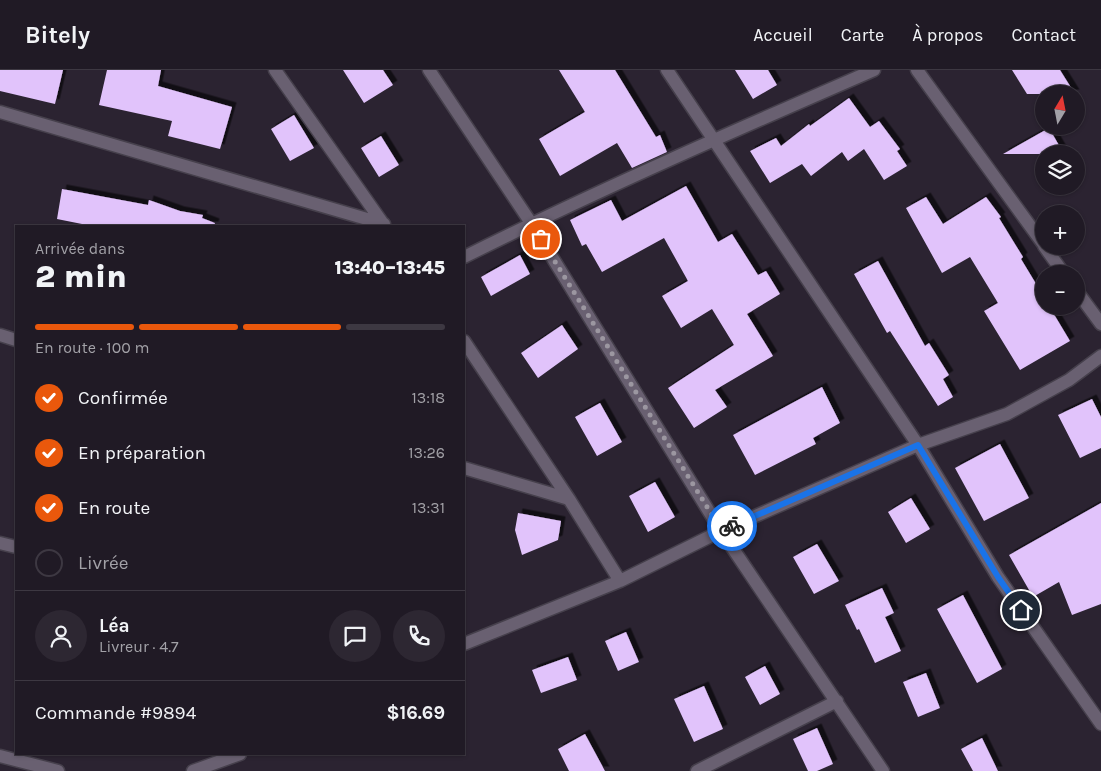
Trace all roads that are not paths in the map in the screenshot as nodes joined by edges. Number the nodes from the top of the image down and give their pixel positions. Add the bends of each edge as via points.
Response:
1 (276, 70) edge
2 (429, 70) edge
3 (667, 70) edge
4 (874, 70) edge
5 (917, 70) edge
6 (0, 112) edge
7 (713, 140) junction
8 (531, 223) junction
9 (384, 225) edge
10 (1035, 234) edge
11 (465, 256) edge
12 (1085, 302) edge
13 (1101, 324) edge
14 (0, 335) edge
15 (15, 340) edge
16 (465, 343) edge
17 (1101, 356) edge
18 (918, 445) junction
19 (465, 468) edge
20 (568, 499) junction
21 (722, 531) junction
22 (0, 543) edge
23 (15, 547) edge
24 (620, 581) junction
25 (465, 644) edge
26 (837, 701) junction
27 (1101, 724) edge
28 (237, 755) edge
29 (0, 756) edge
30 (58, 771) edge
31 (193, 771) edge
32 (697, 771) edge
33 (883, 771) edge

1 - 9 street
2 - 8 street
3 - 7 street
4 - 7 street
5 - 10 street
6 - 9 street
7 - 8 street
7 - 18 street
8 - 11 street
8 - 21 street
12 - 13 street
14 - 15 street
16 - 20 street
17 - 18 street via 1069,380 1007,414
18 - 21 street
18 - 27 street via 998,577
19 - 20 street
20 - 24 street
21 - 24 street
21 - 26 street
22 - 23 street
24 - 25 street
26 - 32 street
26 - 33 street
28 - 31 street
29 - 30 street

